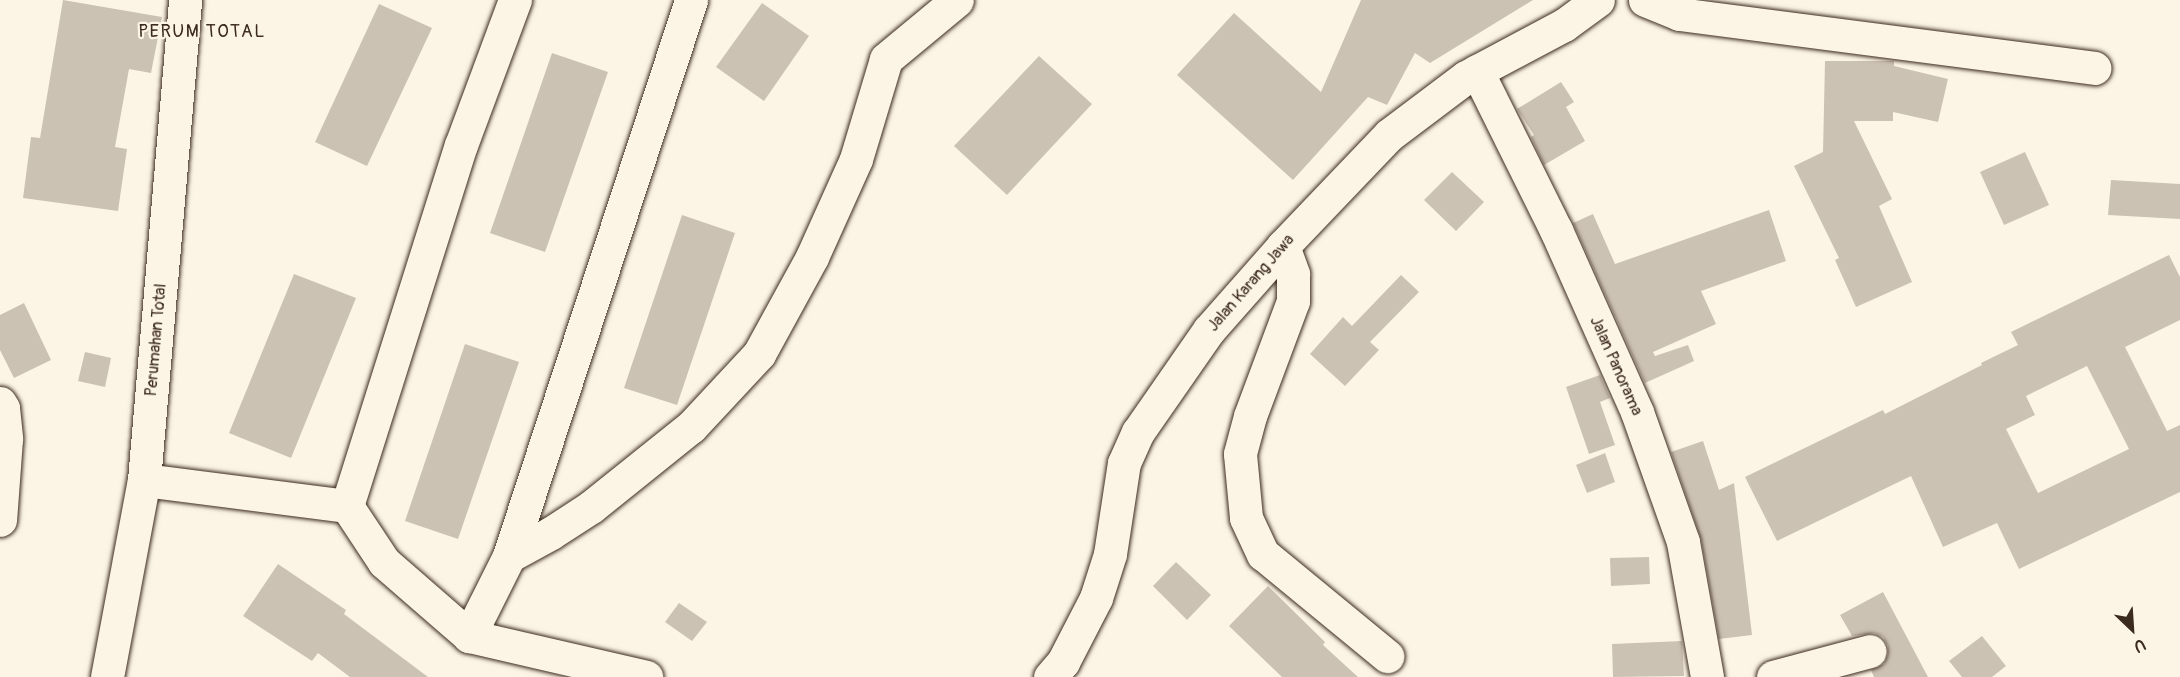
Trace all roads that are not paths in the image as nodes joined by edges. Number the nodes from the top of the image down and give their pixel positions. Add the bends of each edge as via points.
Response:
1 (185, 0) edge
2 (515, 0) edge
3 (691, 0) edge
4 (957, 0) edge
5 (1598, 0) edge
6 (1646, 0) edge
7 (2095, 68) dead end
8 (1477, 71) junction
9 (1283, 246) junction
10 (0, 403) edge
11 (144, 480) junction
12 (347, 506) junction
13 (0, 520) edge
14 (509, 556) junction
15 (469, 636) junction
16 (1870, 651) dead end
17 (1387, 656) dead end
18 (107, 677) edge
19 (646, 677) edge
20 (1050, 677) edge
21 (1707, 677) edge
22 (1773, 677) edge

1 - 11 street, Perumahan Total
2 - 12 street via 461,145
3 - 14 street
4 - 14 street via 886,59 856,159 812,257 759,354 691,427 591,507
5 - 8 street, Jalan Karang Jawa via 1564,25
6 - 7 street via 1679,14
8 - 9 street, Jalan Karang Jawa via 1389,135
8 - 21 street, Jalan Panorama via 1556,230 1637,412 1683,542
9 - 17 street via 1293,274 1293,301 1240,454 1246,518 1263,554
9 - 20 street, Jalan Karang Jawa via 1209,330 1138,432 1124,462 1110,554 1096,598 1063,662
10 - 13 street via 6,439
11 - 12 street
11 - 18 street, Perumahan Total
12 - 15 street via 384,562
14 - 15 street
15 - 19 street
16 - 22 street

